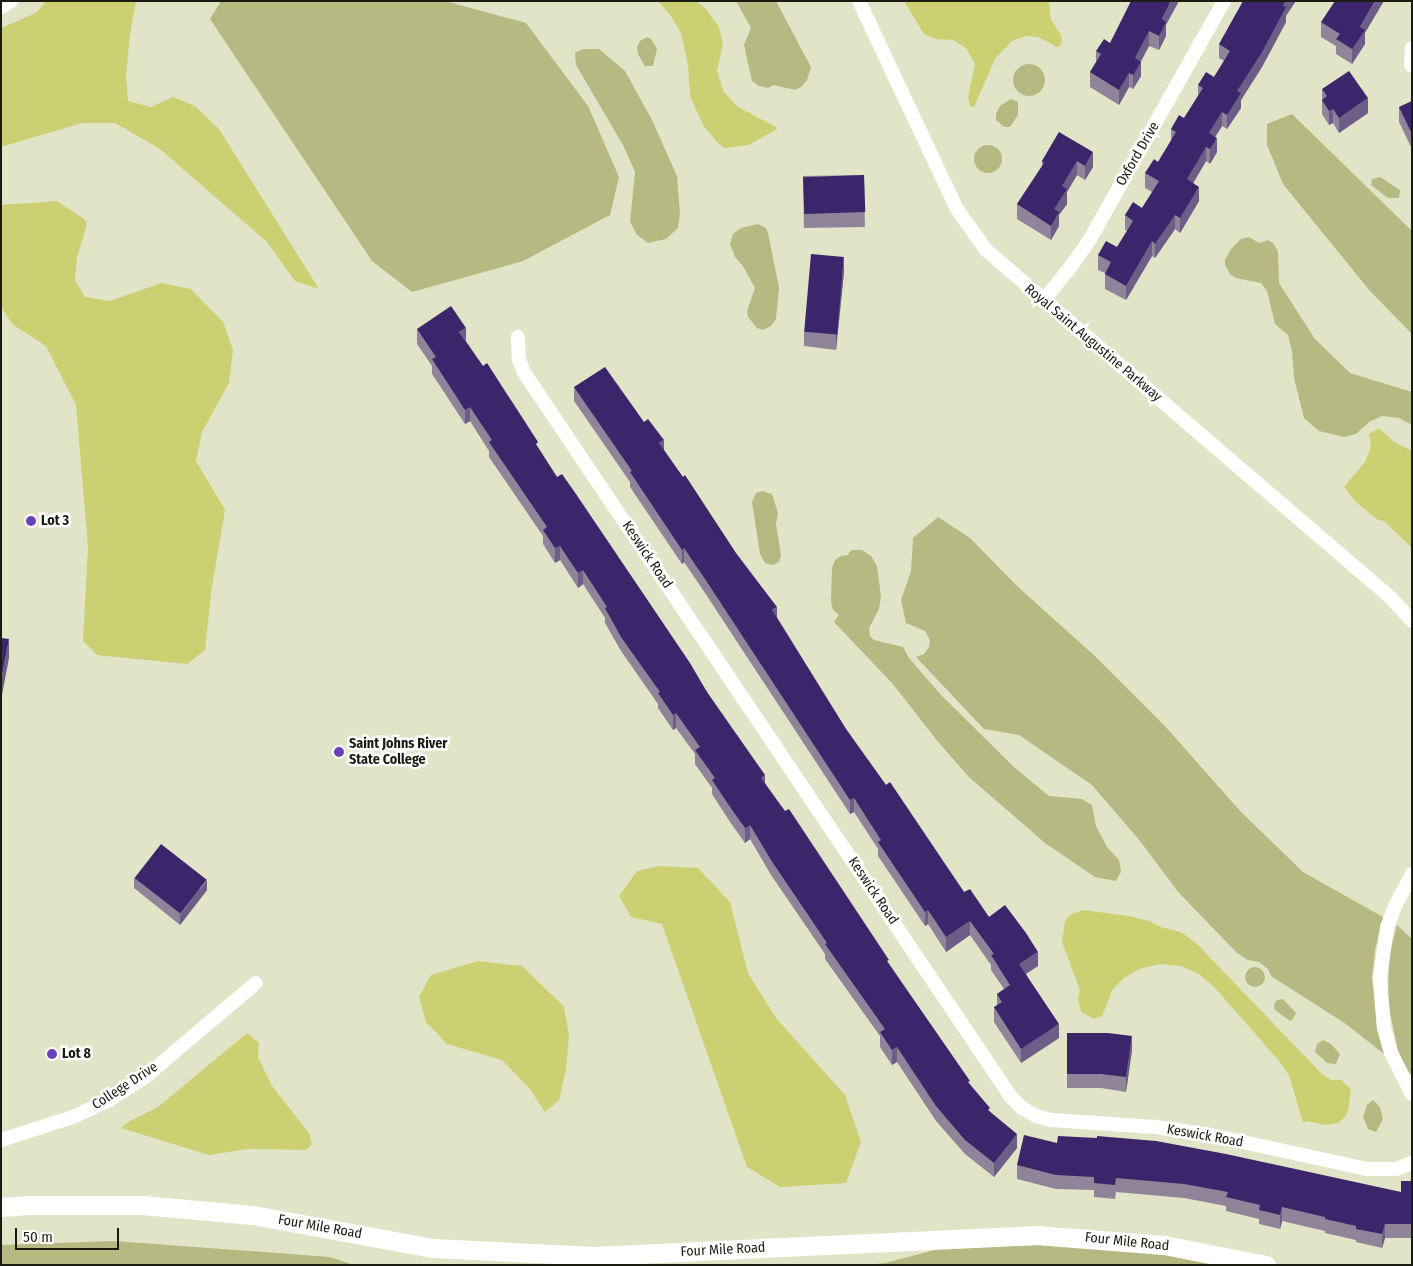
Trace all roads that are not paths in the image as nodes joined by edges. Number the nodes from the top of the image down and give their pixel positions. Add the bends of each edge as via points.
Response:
1 (11, 1) edge
2 (859, 1) edge
3 (1224, 1) edge
4 (1, 7) edge
5 (1412, 48) edge
6 (1411, 65) edge
7 (1043, 300) junction
8 (518, 337) dead end
9 (1412, 621) edge
10 (1412, 874) edge
11 (256, 983) dead end
12 (1412, 1094) edge
13 (1, 1140) edge
14 (1412, 1163) edge
15 (1, 1207) edge
16 (1266, 1265) edge

1 - 4 street
2 - 7 street, Royal Saint Augustine Parkway via 956,209 986,250
3 - 7 street, Oxford Drive via 1090,239
5 - 6 street
7 - 9 street, Royal Saint Augustine Parkway via 1390,597
8 - 14 street, Keswick Road via 525,374 1011,1097 1022,1108 1050,1120 1113,1123 1192,1133 1367,1169 1396,1169
10 - 12 street via 1387,928 1380,978 1384,1028 1391,1053
11 - 13 street, College Drive via 145,1076 109,1100 73,1117
15 - 16 main road, Four Mile Road via 143,1205 253,1215 433,1248 594,1256 1036,1235 1164,1245

